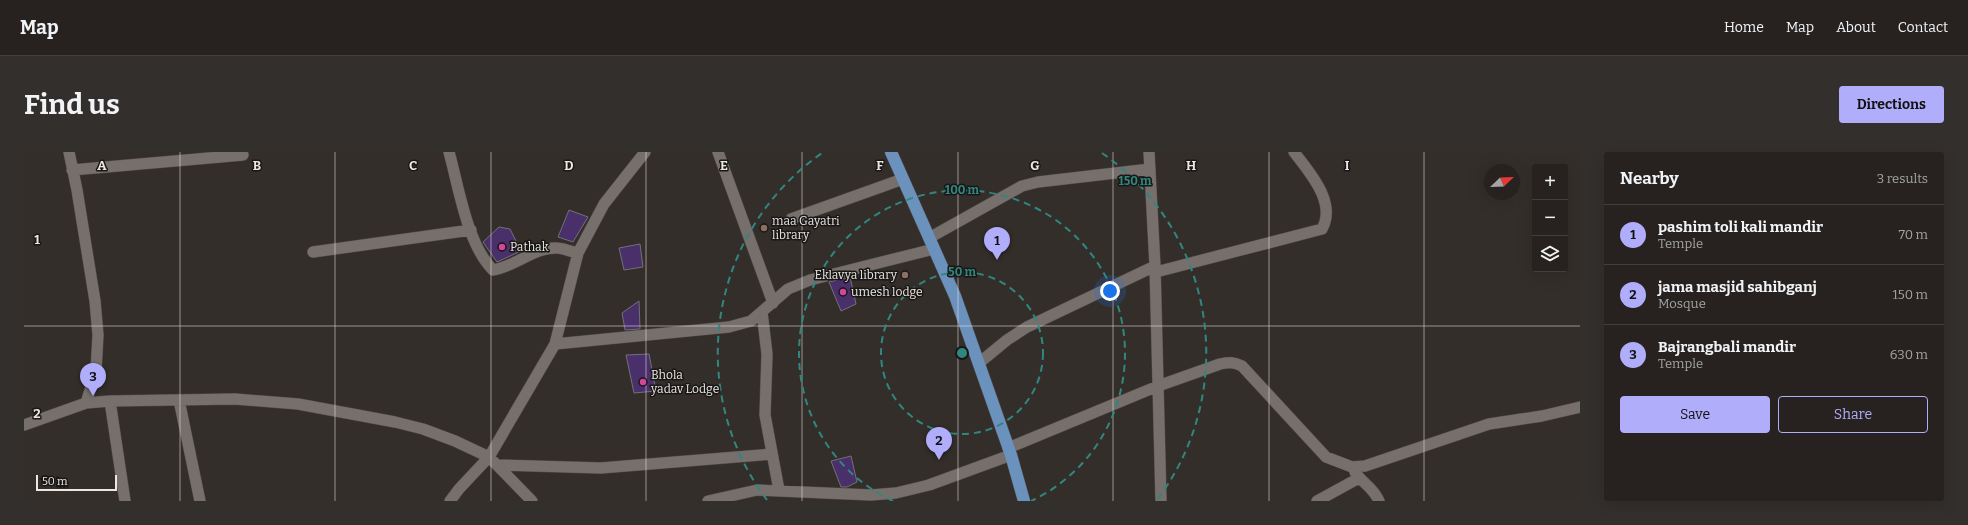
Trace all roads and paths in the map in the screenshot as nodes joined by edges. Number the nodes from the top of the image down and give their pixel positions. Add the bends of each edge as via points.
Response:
1 (69, 152) edge
2 (449, 152) edge
3 (645, 152) edge
4 (718, 152) edge
5 (891, 152) edge
6 (1149, 152) edge
7 (1294, 152) edge
8 (243, 155) dead end
9 (1150, 169) junction
10 (72, 170) junction
11 (902, 179) junction
12 (791, 219) dead end
13 (471, 230) junction
14 (931, 244) junction
15 (313, 252) dead end
16 (578, 253) junction
17 (1156, 269) junction
18 (772, 302) junction
19 (762, 312) junction
20 (555, 344) junction
21 (979, 363) junction
22 (1158, 386) junction
23 (179, 400) junction
24 (110, 401) junction
25 (86, 403) junction
26 (1580, 407) edge
27 (24, 425) edge
28 (1010, 451) junction
29 (772, 454) junction
30 (489, 457) junction
31 (498, 465) junction
32 (1352, 467) junction
33 (1359, 478) junction
34 (779, 490) junction
35 (125, 501) edge
36 (200, 501) edge
37 (450, 501) edge
38 (532, 501) edge
39 (708, 501) edge
40 (1024, 501) edge
41 (1161, 501) edge
42 (1317, 501) edge
43 (1379, 501) edge

1 - 10 street
2 - 13 street
3 - 16 street via 604,204
4 - 18 street
5 - 11 main road
6 - 9 street
7 - 17 street via 1323,195 1326,223 1322,229
8 - 10 street
9 - 14 street via 1022,186
9 - 17 street
10 - 25 street via 95,301 98,335 96,371
11 - 12 street
11 - 14 main road
13 - 15 street
13 - 16 street via 483,260 493,270 503,269 544,250 557,248
14 - 18 street via 810,280 788,289
14 - 21 main road
16 - 20 street
17 - 21 street via 1027,327
17 - 22 street
18 - 19 street
19 - 20 street via 751,321 714,330
19 - 29 street via 767,354 765,415
20 - 30 street
21 - 28 main road
22 - 28 street
22 - 32 street via 1220,364 1236,362 1318,449 1326,456
22 - 41 street
23 - 24 street
23 - 30 street via 235,399 298,404 395,422 436,433
23 - 36 street
24 - 25 street
24 - 35 street
25 - 27 street
26 - 32 street via 1490,424 1365,466
28 - 34 street via 929,485 896,493
28 - 40 main road
29 - 31 street via 601,468
29 - 34 street
30 - 31 street
30 - 37 street
31 - 38 street
32 - 33 street
33 - 42 street
33 - 43 street via 1374,490
34 - 39 street via 757,490

